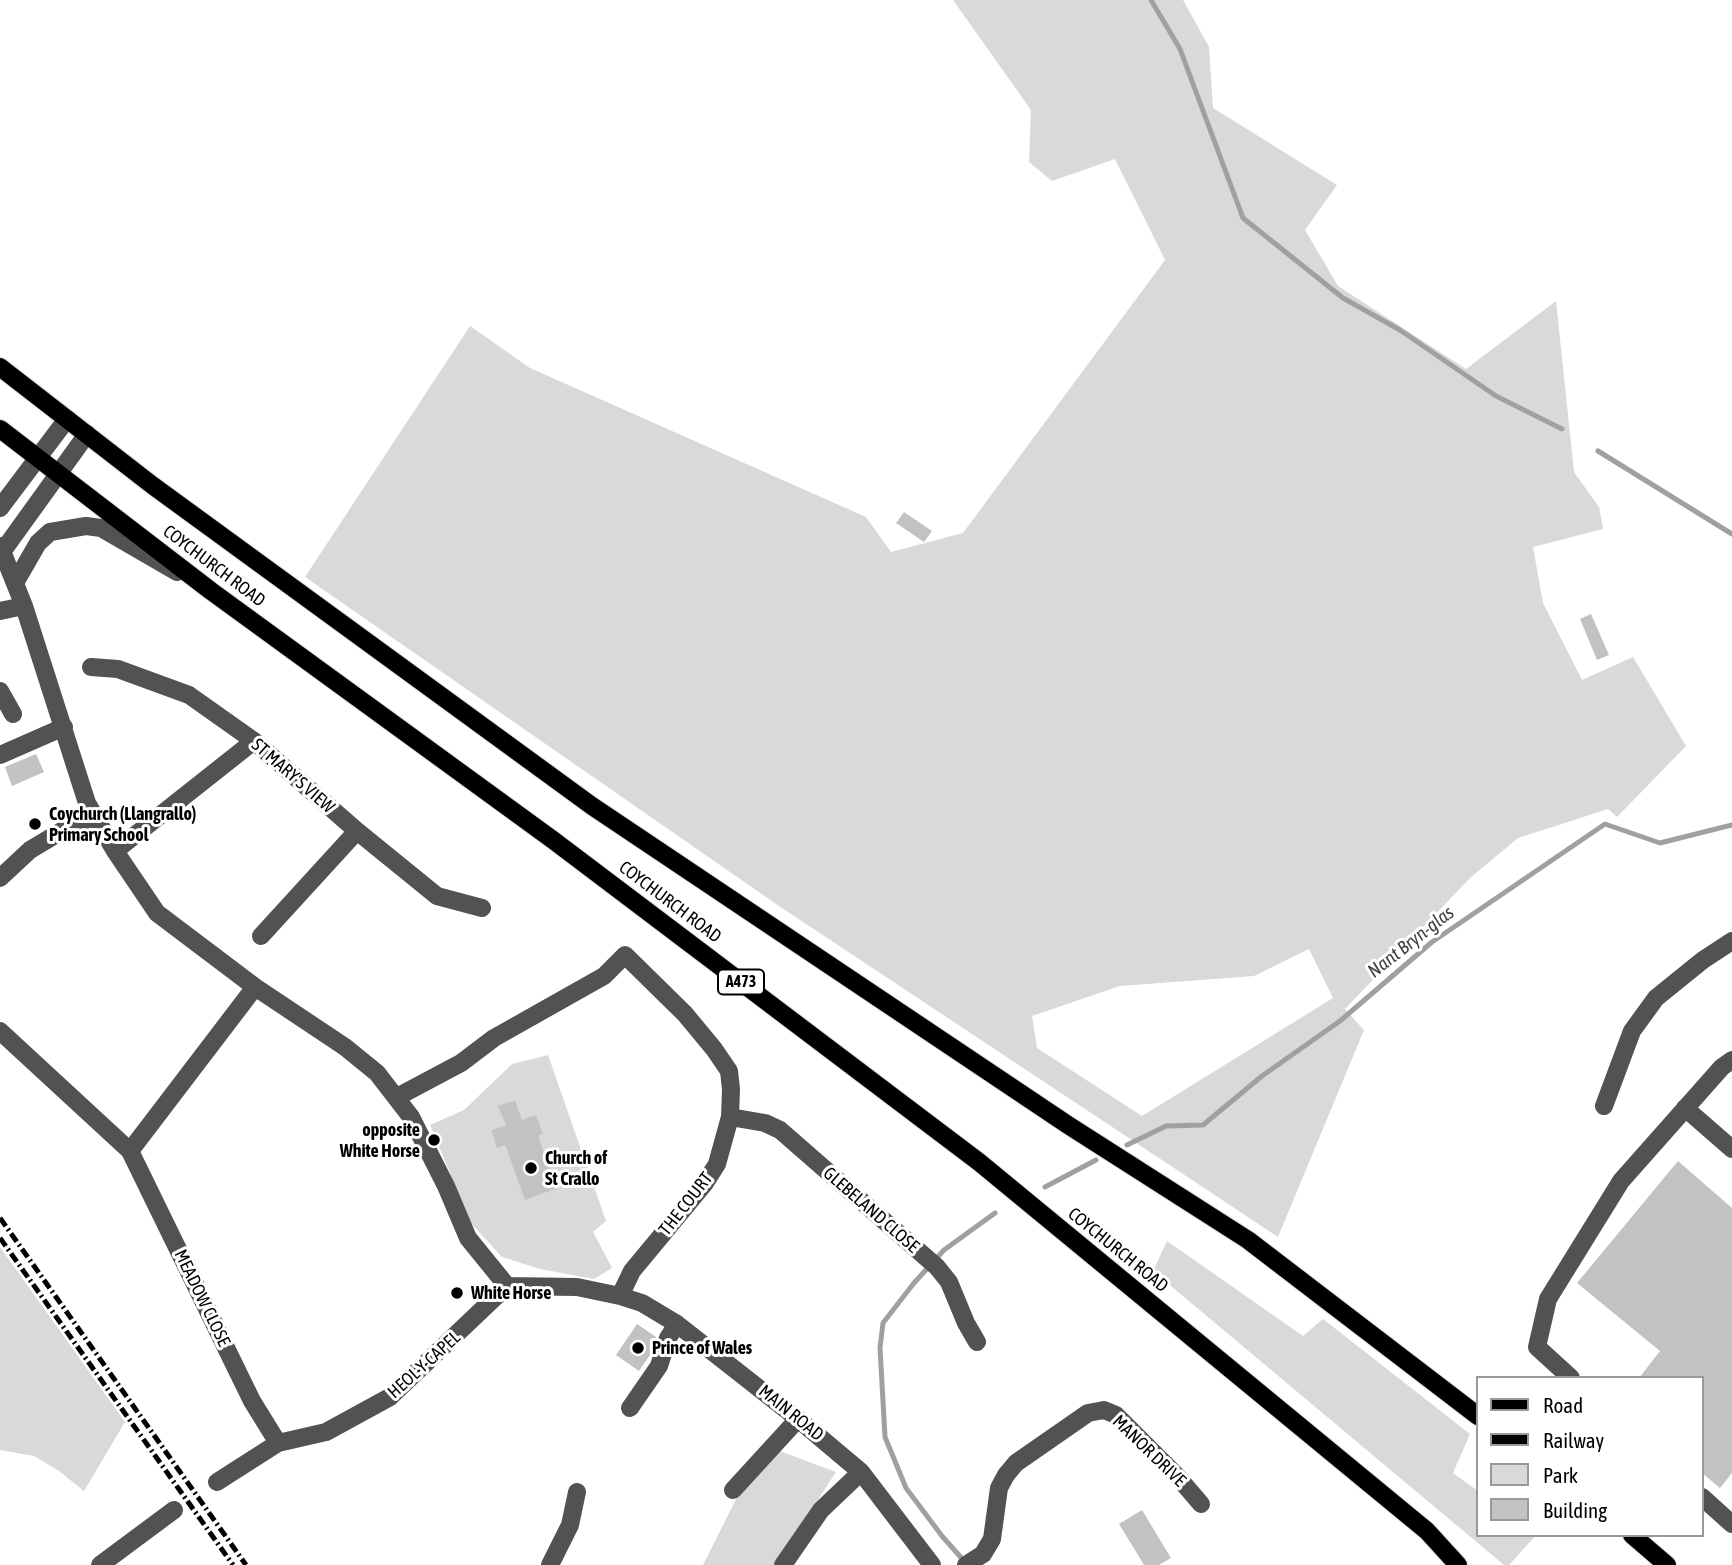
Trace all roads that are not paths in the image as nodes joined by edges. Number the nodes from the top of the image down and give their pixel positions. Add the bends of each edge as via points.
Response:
1 (0, 367) edge
2 (67, 419) junction
3 (0, 429) edge
4 (87, 434) junction
5 (38, 459) junction
6 (60, 474) junction
7 (0, 508) edge
8 (1, 549) edge
9 (15, 583) junction
10 (211, 591) junction
11 (23, 606) junction
12 (0, 611) edge
13 (91, 667) dead end
14 (0, 691) edge
15 (13, 714) dead end
16 (64, 727) junction
17 (254, 741) junction
18 (0, 755) edge
19 (95, 816) junction
20 (357, 831) junction
21 (115, 851) junction
22 (0, 878) edge
23 (482, 908) dead end
24 (261, 936) dead end
25 (1732, 941) edge
26 (255, 986) junction
27 (0, 1031) edge
28 (1732, 1060) edge
29 (397, 1097) junction
30 (1604, 1106) dead end
31 (1685, 1108) junction
32 (730, 1117) junction
33 (1732, 1149) edge
34 (130, 1151) junction
35 (507, 1286) junction
36 (620, 1296) junction
37 (677, 1324) junction
38 (977, 1342) dead end
39 (1569, 1376) edge
40 (630, 1408) dead end
41 (1476, 1414) edge
42 (798, 1419) junction
43 (278, 1443) junction
44 (860, 1472) junction
45 (217, 1482) dead end
46 (733, 1490) dead end
47 (577, 1492) dead end
48 (1704, 1499) edge
49 (1200, 1504) dead end
50 (174, 1510) dead end
51 (1732, 1524) edge
52 (1634, 1537) edge
53 (969, 1563) edge
54 (100, 1565) edge
55 (550, 1565) edge
56 (783, 1565) edge
57 (932, 1565) edge
58 (1458, 1565) edge
59 (1667, 1565) edge

1 - 2 main road, COYCHURCH ROAD
2 - 4 main road, COYCHURCH ROAD
2 - 5 street
3 - 5 main road, COYCHURCH ROAD / A473
4 - 6 street
4 - 41 main road, COYCHURCH ROAD via 592,806 1248,1240
5 - 6 main road, COYCHURCH ROAD / A473
5 - 7 street
6 - 8 street
6 - 10 main road, COYCHURCH ROAD / A473
8 - 9 street
9 - 10 street via 38,543 50,532 86,526 101,528
9 - 11 street
10 - 58 main road, COYCHURCH ROAD / A473 via 553,840 979,1163 1427,1531
11 - 12 street
11 - 16 street
13 - 17 street, ST MARY'S VIEW via 118,669 189,695
14 - 15 street
16 - 18 street
16 - 19 street
17 - 20 street, ST MARY'S VIEW
17 - 21 street
19 - 21 street
19 - 22 street via 30,850
20 - 23 street, ST MARY'S VIEW via 438,896
20 - 24 street
21 - 26 street via 157,913
25 - 30 street via 1657,999 1632,1031
26 - 29 street via 345,1047
26 - 34 street
27 - 34 street, MEADOW CLOSE
28 - 31 street
29 - 32 street, THE COURT via 604,976 625,954 685,1014 729,1071
29 - 35 street via 423,1140 468,1238
31 - 33 street
31 - 39 street via 1621,1181 1548,1299 1536,1347
32 - 36 street, THE COURT via 717,1164 632,1271
32 - 38 street, GLEBELAND CLOSE via 780,1130 930,1262 949,1282
34 - 43 street, MEADOW CLOSE via 252,1401
35 - 36 street via 577,1287
35 - 43 street, HEOL-Y-CAPEL via 390,1398 326,1432
36 - 37 street, MAIN ROAD
37 - 40 street via 659,1366
37 - 42 street, MAIN ROAD
42 - 44 street, MAIN ROAD
42 - 46 street
43 - 45 street, HEOL-Y-CAPEL
44 - 56 street via 821,1510
44 - 57 street, MAIN ROAD
47 - 55 street via 570,1525
48 - 51 street
49 - 53 street, MANOR DRIVE via 1116,1415 1104,1410 1088,1413 1016,1463 1006,1475 999,1488 992,1539 983,1554
50 - 54 street
52 - 59 main road

